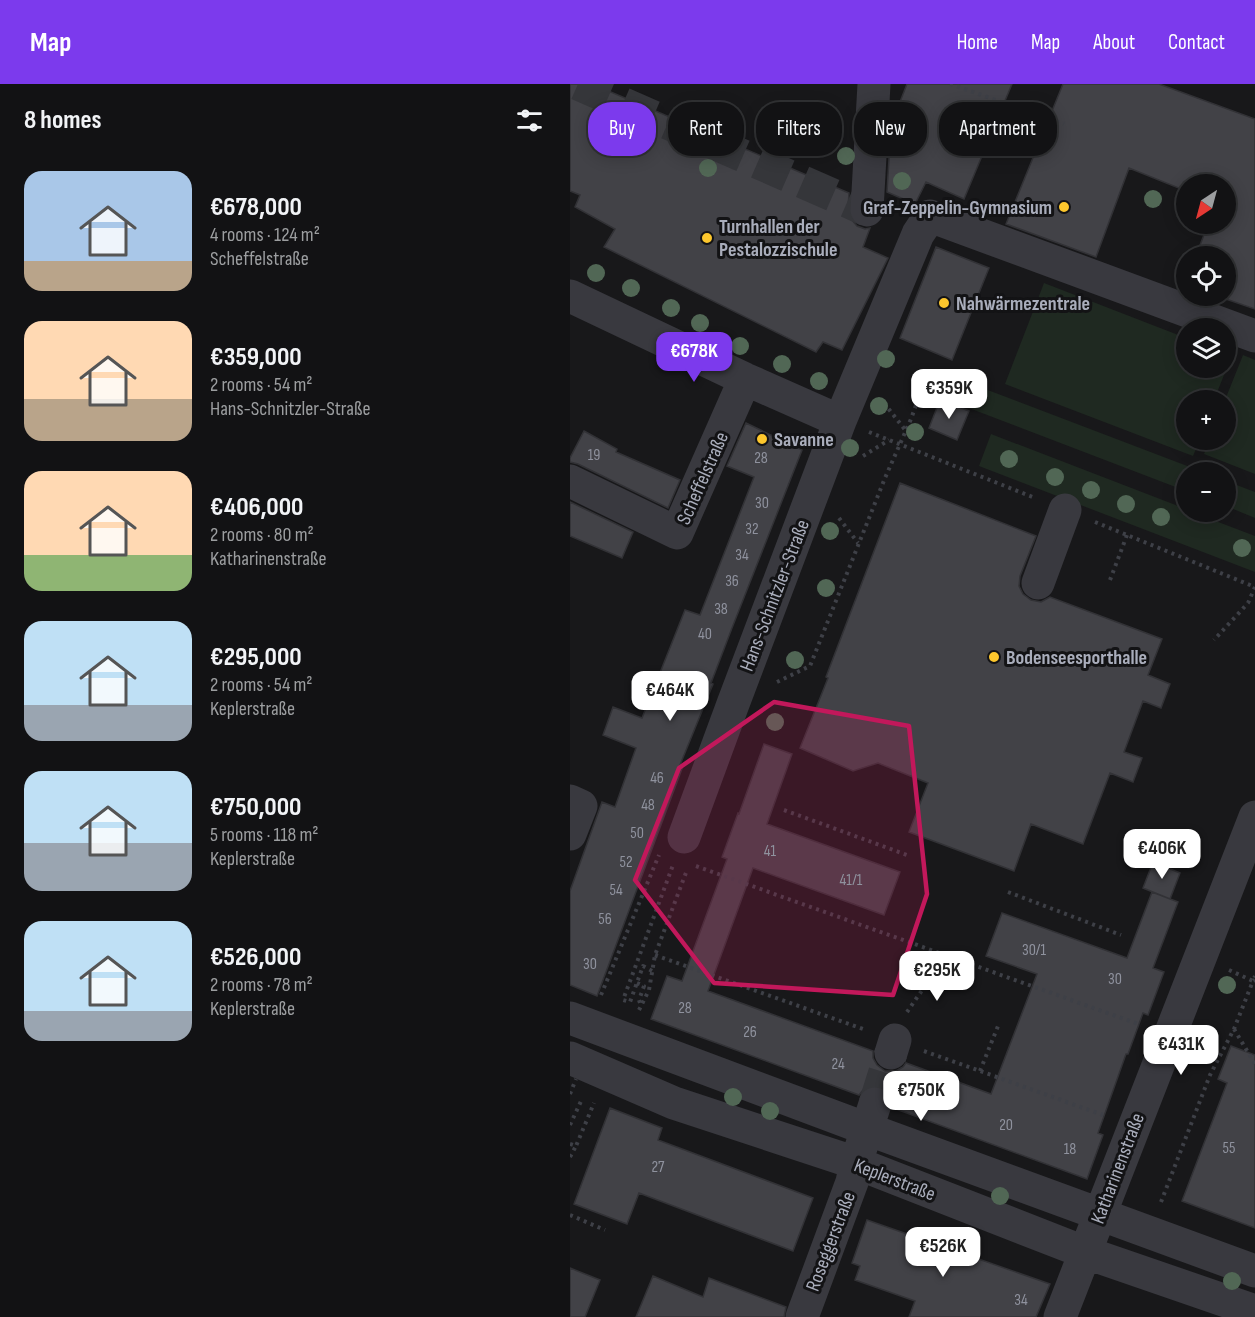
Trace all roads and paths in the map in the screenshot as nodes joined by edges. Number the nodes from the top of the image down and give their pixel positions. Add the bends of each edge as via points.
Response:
1 (874, 84) edge
2 (950, 84) edge
3 (1064, 124) dead end
4 (867, 210) dead end
5 (570, 296) edge
6 (1255, 336) edge
7 (745, 379) junction
8 (927, 392) dead end
9 (840, 421) junction
10 (570, 481) edge
11 (1065, 510) dead end
12 (1126, 535) dead end
13 (1110, 580) dead end
14 (1038, 583) dead end
15 (1255, 587) edge
16 (1214, 640) dead end
17 (733, 704) junction
18 (570, 801) edge
19 (784, 810) dead end
20 (1255, 818) edge
21 (570, 834) edge
22 (684, 837) junction
23 (907, 855) dead end
24 (1008, 892) dead end
25 (1121, 935) dead end
26 (1227, 969) dead end
27 (652, 971) junction
28 (1254, 979) edge
29 (637, 983) junction
30 (601, 997) dead end
31 (641, 1006) junction
32 (636, 1016) dead end
33 (570, 1018) edge
34 (999, 1026) dead end
35 (1147, 1027) dead end
36 (1234, 1029) junction
37 (1255, 1064) edge
38 (573, 1068) edge
39 (980, 1071) dead end
40 (570, 1094) edge
41 (584, 1094) dead end
42 (596, 1100) dead end
43 (871, 1117) junction
44 (570, 1125) edge
45 (570, 1144) edge
46 (576, 1146) junction
47 (570, 1157) edge
48 (856, 1163) junction
49 (1162, 1200) dead end
50 (1100, 1214) junction
51 (570, 1215) edge
52 (605, 1230) dead end
53 (1084, 1252) junction
54 (1255, 1270) edge
55 (1255, 1311) edge
56 (802, 1317) edge
57 (1060, 1317) edge

1 - 4 street
2 - 3 path
5 - 7 street
6 - 9 street, Hans-Schnitzler-Straße via 930,216 918,234
7 - 9 street
7 - 10 street, Scheffelstraße via 678,533
8 - 17 path via 921,391 810,666
9 - 17 street, Hans-Schnitzler-Straße
11 - 14 street
12 - 13 path
15 - 16 path via 1248,603
17 - 22 street, Hans-Schnitzler-Straße
18 - 21 street via 581,806
19 - 23 path
20 - 50 street, Katharinenstraße
22 - 29 path via 623,1000 630,1002
22 - 30 path via 664,844
24 - 25 path
26 - 28 path
27 - 29 path via 643,966
27 - 31 path
27 - 35 path via 690,864
28 - 36 path
29 - 31 path via 644,986
31 - 32 path
33 - 43 street, Keplerstraße
34 - 39 path
36 - 37 path
36 - 49 path via 1210,1075
38 - 40 path, bridge
38 - 48 street, Keplerstraße
41 - 44 path
42 - 46 path
43 - 48 street, Roseggerstraße
43 - 50 street, Keplerstraße
45 - 46 path
46 - 47 path
48 - 53 street, Keplerstraße
48 - 56 street, Roseggerstraße
50 - 53 street, Katharinenstraße
50 - 54 street, Keplerstraße
51 - 52 path
53 - 55 street, Keplerstraße
53 - 57 street, Katharinenstraße

